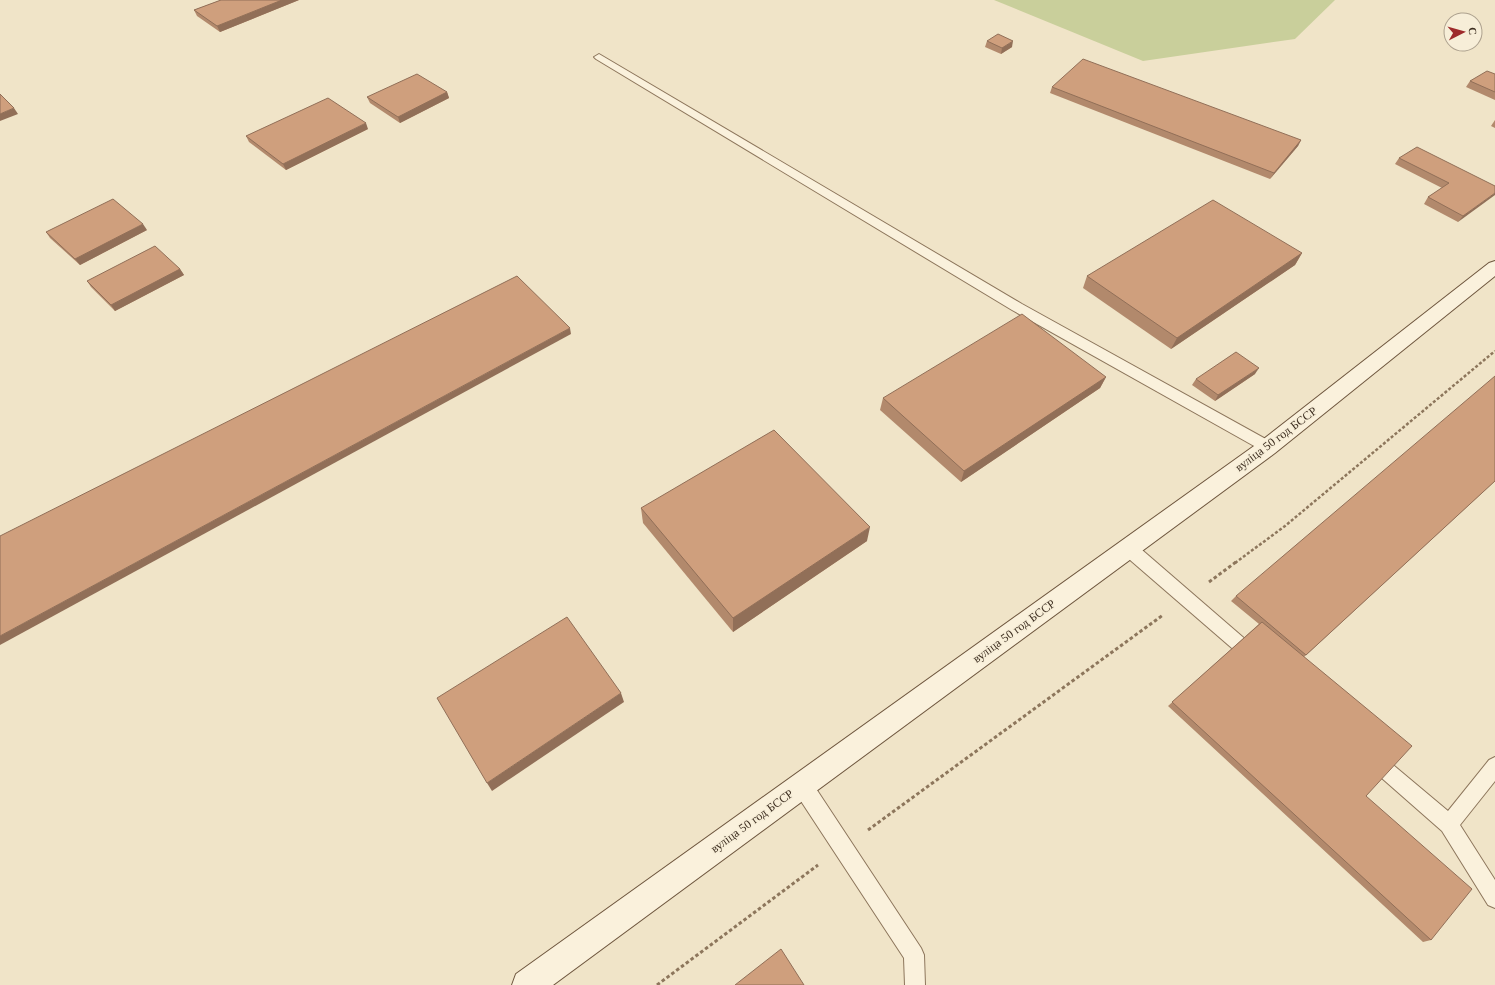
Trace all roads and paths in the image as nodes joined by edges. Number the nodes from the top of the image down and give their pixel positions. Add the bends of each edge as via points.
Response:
1 (599, 57) dead end
2 (1495, 267) edge
3 (1495, 351) edge
4 (1268, 447) junction
5 (1128, 548) junction
6 (1187, 598) junction
7 (1267, 668) edge
8 (1364, 751) edge
9 (1495, 766) edge
10 (802, 785) junction
11 (1449, 824) junction
12 (843, 847) junction
13 (1495, 898) edge
14 (527, 985) edge
15 (657, 985) edge
16 (915, 985) edge

1 - 4 lane via 1017,307
2 - 4 main road, вуліца 50 год БССР
3 - 6 path via 1285,526
4 - 5 main road, вуліца 50 год БССР
5 - 6 lane
5 - 10 main road, вуліца 50 год БССР
6 - 7 lane
6 - 12 path
8 - 11 lane
9 - 11 lane
10 - 12 lane
10 - 14 main road, вуліца 50 год БССР
11 - 13 lane
12 - 15 path
12 - 16 lane via 914,955

